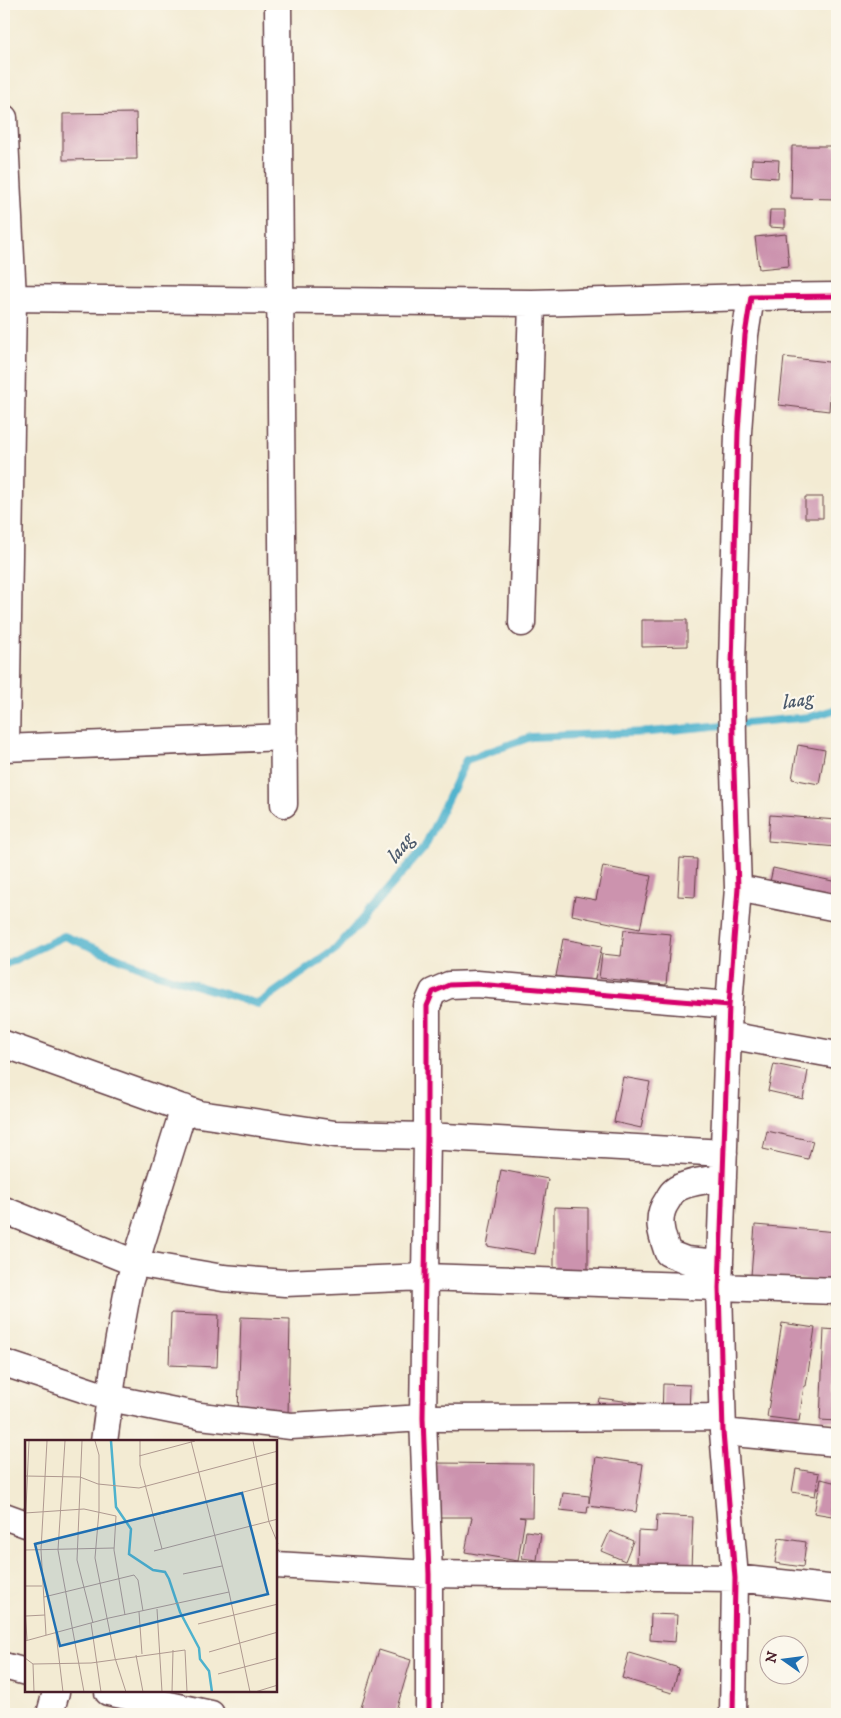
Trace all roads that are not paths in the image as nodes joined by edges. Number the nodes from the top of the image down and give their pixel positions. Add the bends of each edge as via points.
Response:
1 (278, 4) edge
2 (4, 118) edge
3 (837, 296) edge
4 (751, 297) junction
5 (8, 298) edge
6 (281, 301) junction
7 (532, 303) junction
8 (522, 623) dead end
9 (284, 737) junction
10 (5, 748) edge
11 (284, 804) dead end
12 (738, 888) junction
13 (837, 908) edge
14 (729, 1005) junction
15 (728, 1035) junction
16 (4, 1044) edge
17 (837, 1055) edge
18 (184, 1108) junction
19 (427, 1136) junction
20 (724, 1165) junction
21 (4, 1210) edge
22 (135, 1263) junction
23 (720, 1275) junction
24 (424, 1277) junction
25 (837, 1291) edge
26 (4, 1364) edge
27 (110, 1398) junction
28 (423, 1418) junction
29 (723, 1424) junction
30 (104, 1440) edge
31 (837, 1443) edge
32 (4, 1516) edge
33 (25, 1524) edge
34 (278, 1565) edge
35 (429, 1574) junction
36 (735, 1578) junction
37 (837, 1589) edge
38 (4, 1666) edge
39 (25, 1672) edge
40 (56, 1693) edge
41 (113, 1693) edge
42 (50, 1714) edge
43 (211, 1714) edge
44 (429, 1714) edge
45 (733, 1714) edge

1 - 6 street
2 - 5 street
3 - 4 street
4 - 7 street
4 - 12 street via 738,432 732,666
5 - 6 street
5 - 10 street
6 - 7 street
6 - 9 street
7 - 8 street
9 - 10 street
9 - 11 street
12 - 13 street
12 - 14 street
14 - 15 street
14 - 19 street via 477,984 449,985 433,992 427,1006
15 - 17 street
15 - 20 street
16 - 18 street
18 - 19 street via 199,1114 336,1134
18 - 22 street
19 - 20 street
19 - 24 street
20 - 23 street
20 - 23 street via 674,1191 662,1208 660,1220 668,1254
21 - 22 street
22 - 24 street via 223,1278 285,1283
22 - 27 street
23 - 24 street
23 - 25 street
23 - 29 street
24 - 28 street
26 - 27 street
27 - 28 street via 200,1416 291,1426
27 - 30 street
28 - 29 street
28 - 35 street
29 - 31 street
29 - 36 street
32 - 33 street
34 - 35 street
35 - 36 street
35 - 44 street
36 - 37 street
36 - 45 street
38 - 39 street
40 - 42 street
41 - 43 street

